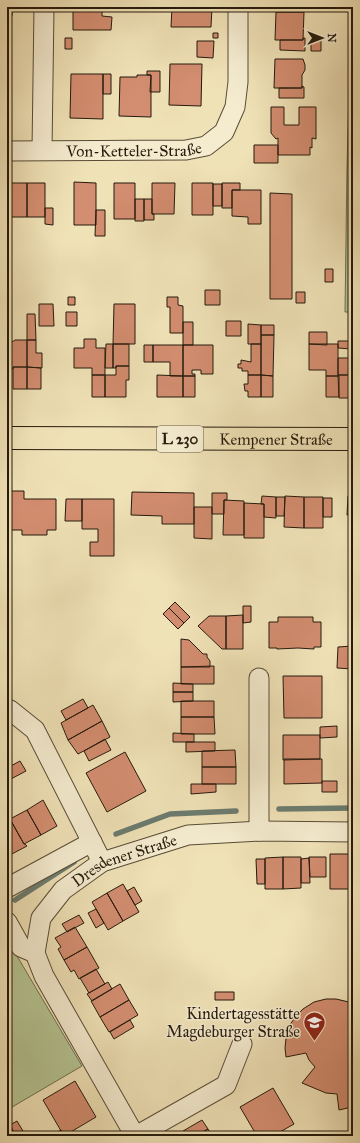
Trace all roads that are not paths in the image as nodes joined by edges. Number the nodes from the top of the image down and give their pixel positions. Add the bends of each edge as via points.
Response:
1 (44, 7) edge
2 (238, 7) edge
3 (42, 150) junction
4 (7, 151) edge
5 (7, 438) edge
6 (353, 438) edge
7 (259, 678) dead end
8 (7, 709) edge
9 (259, 832) junction
10 (353, 832) edge
11 (92, 842) junction
12 (102, 862) junction
13 (7, 888) edge
14 (7, 922) edge
15 (35, 953) junction
16 (242, 1044) dead end
17 (135, 1136) edge

1 - 3 street
2 - 3 street, Von-Ketteler-Straße via 238,82 235,107 224,132 206,146 186,150
3 - 4 street, Von-Ketteler-Straße
5 - 6 main road, Kempener Straße / L 230
7 - 9 street
8 - 11 street via 35,730
9 - 10 street, Dresdener Straße
9 - 12 street, Dresdener Straße via 188,835
11 - 12 street
11 - 13 street, Dresdener Straße
12 - 15 street, Dresdener Straße via 63,890 41,918
14 - 15 street via 21,947
15 - 17 street via 44,976
16 - 17 street via 226,1085

